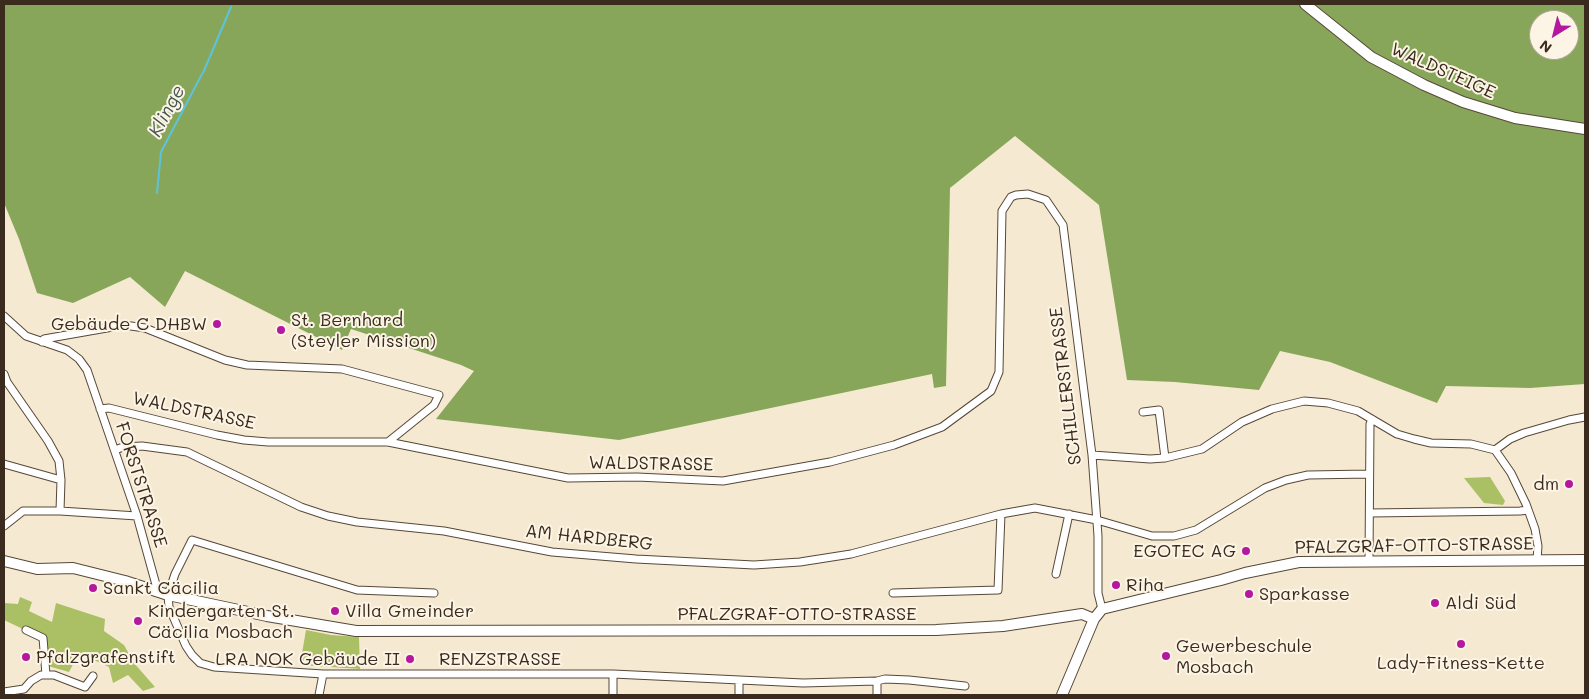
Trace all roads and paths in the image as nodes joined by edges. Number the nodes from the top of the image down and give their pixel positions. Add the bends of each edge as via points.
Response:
1 (1305, 4) edge
2 (1585, 129) edge
3 (1011, 197) joint
4 (4, 320) edge
5 (42, 342) junction
6 (4, 374) edge
7 (100, 409) junction
8 (1143, 412) dead end
9 (1585, 417) edge
10 (1372, 419) junction
11 (388, 442) junction
12 (115, 450) junction
13 (1495, 450) junction
14 (1092, 455) junction
15 (1165, 458) junction
16 (4, 464) edge
17 (1369, 474) junction
18 (61, 480) junction
19 (1528, 510) junction
20 (60, 511) junction
21 (1370, 513) junction
22 (1001, 514) junction
23 (1069, 514) junction
24 (137, 516) junction
25 (1097, 520) junction
26 (4, 526) edge
27 (1537, 560) junction
28 (1585, 560) edge
29 (4, 561) edge
30 (1369, 561) junction
31 (1056, 574) dead end
32 (434, 593) dead end
33 (893, 593) dead end
34 (163, 594) junction
35 (1102, 609) junction
36 (1094, 619) junction
37 (26, 630) dead end
38 (323, 674) junction
39 (613, 674) junction
40 (46, 675) junction
41 (93, 676) dead end
42 (739, 680) junction
43 (878, 681) junction
44 (965, 686) dead end
45 (4, 692) edge
46 (319, 695) edge
47 (613, 695) edge
48 (739, 695) edge
49 (877, 695) edge
50 (1062, 695) edge

1 - 2 street, WALDSTEIGE via 1371,57 1424,85 1463,102 1515,118
3 - 11 street, WALDSTRASSE via 1002,211 1001,224 999,372 991,391 942,427 894,445 830,462 723,481 568,478
3 - 14 street, SCHILLERSTRASSE via 1028,194 1046,200 1063,225
4 - 5 street, FORSTSTRASSE via 26,336
5 - 7 street, FORSTSTRASSE via 67,350 79,358 87,370
5 - 11 street via 44,338 124,325 145,328 225,360 247,365 342,369 439,395 434,405
6 - 18 street via 55,454
7 - 11 street, WALDSTRASSE via 109,408 244,440
7 - 12 street, FORSTSTRASSE
8 - 15 street via 1159,410
9 - 13 street via 1524,433
10 - 13 street via 1397,434 1414,439 1471,444
10 - 15 street via 1328,403 1292,403 1242,422 1202,449
10 - 17 street
12 - 22 street, AM HARDBERG via 142,446 187,452 301,507 328,516 444,531 552,552 636,559 754,565 800,562 851,554
12 - 24 street, FORSTSTRASSE
13 - 19 street via 1511,473
14 - 15 street
14 - 25 street, SCHILLERSTRASSE
16 - 18 street
17 - 21 street
17 - 25 street, AM HARDBERG via 1308,475 1286,480 1264,488 1196,530 1174,536 1152,536
18 - 20 street
19 - 21 street
19 - 27 street via 1538,546
20 - 24 street
20 - 26 street via 23,511
21 - 30 street
22 - 23 street, AM HARDBERG via 1035,508
22 - 33 street via 998,590
23 - 25 street, AM HARDBERG
23 - 31 street
24 - 34 street, FORSTSTRASSE
25 - 35 street, SCHILLERSTRASSE via 1098,593
27 - 28 street, PFALZGRAF-OTTO-STRASSE
27 - 30 street, PFALZGRAF-OTTO-STRASSE
29 - 34 street, PFALZGRAF-OTTO-STRASSE via 37,569 73,568
30 - 35 street, PFALZGRAF-OTTO-STRASSE via 1288,564
32 - 34 street via 356,590 192,540
34 - 36 street, PFALZGRAF-OTTO-STRASSE via 356,631 936,630 1003,626 1082,614
34 - 38 street, RENZSTRASSE via 186,646 200,663 214,667
35 - 36 street
36 - 50 street
37 - 40 street via 43,638
38 - 39 street, RENZSTRASSE
38 - 46 street
39 - 42 street, RENZSTRASSE
39 - 47 street
40 - 41 street via 85,687
40 - 45 street via 31,681 24,689
42 - 43 street, RENZSTRASSE via 803,683
42 - 48 street
43 - 44 street, RENZSTRASSE via 909,680
43 - 49 street

